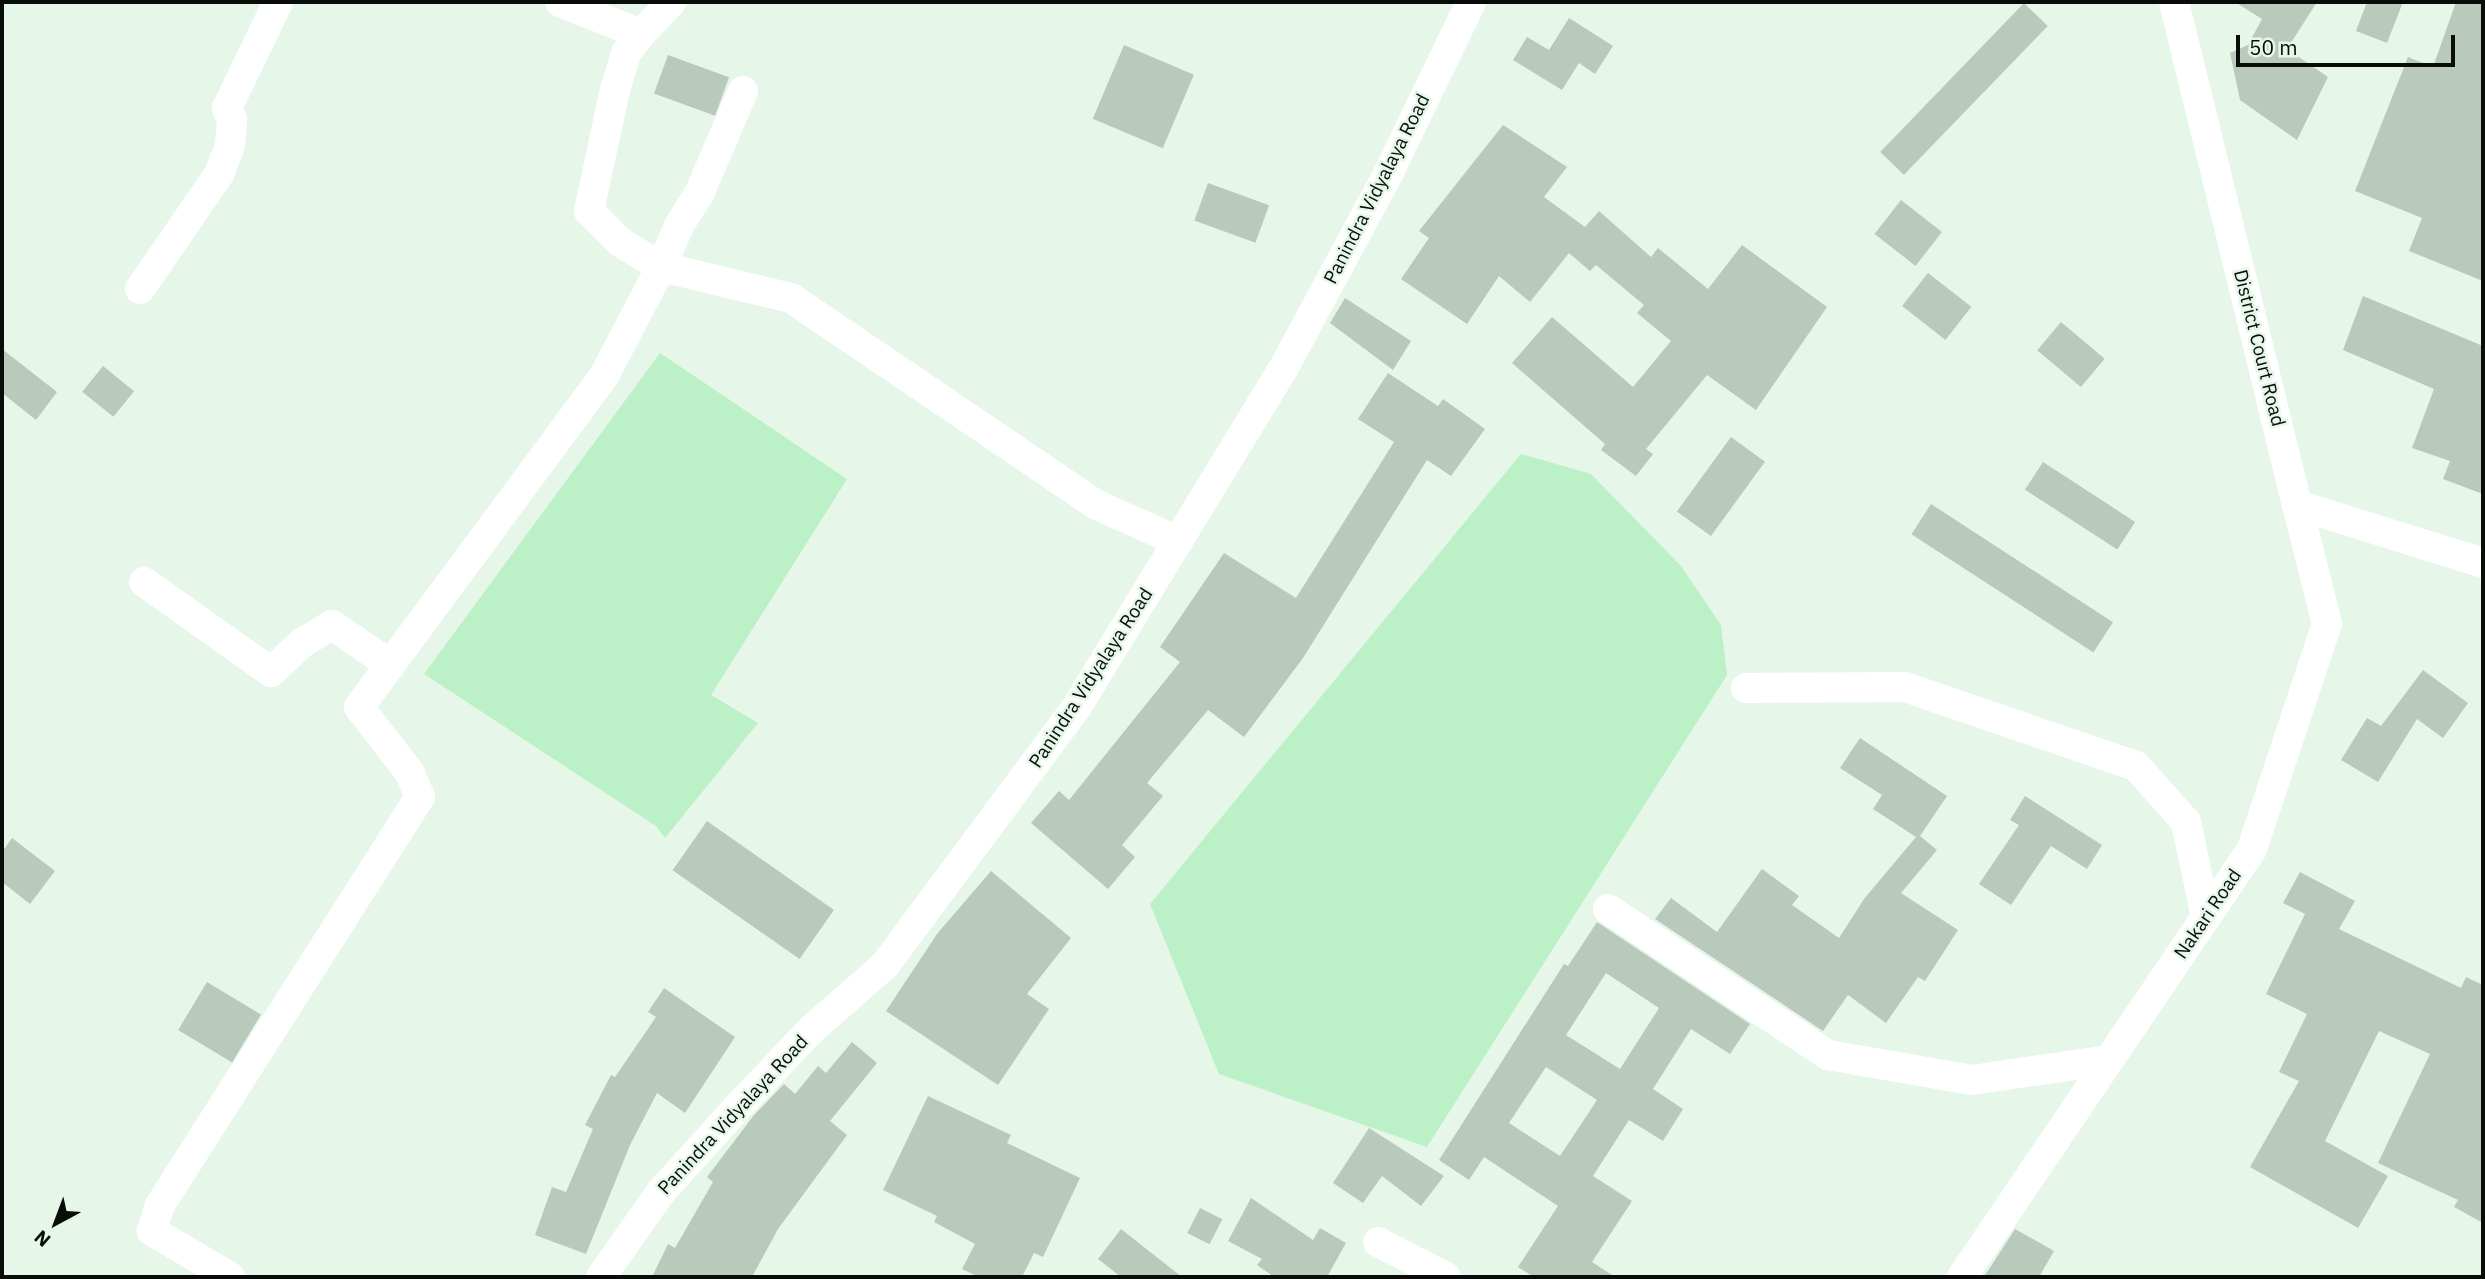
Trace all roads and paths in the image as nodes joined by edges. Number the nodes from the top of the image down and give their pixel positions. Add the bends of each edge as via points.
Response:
1 (278, 2) edge
2 (560, 2) edge
3 (671, 2) edge
4 (1471, 2) edge
5 (2174, 2) edge
6 (641, 34) junction
7 (743, 91) dead end
8 (661, 267) junction
9 (140, 289) dead end
10 (2297, 505) junction
11 (1178, 541) junction
12 (2483, 563) edge
13 (144, 582) dead end
14 (391, 665) junction
15 (1746, 688) dead end
16 (1608, 909) dead end
17 (2206, 916) junction
18 (2109, 1060) junction
19 (1378, 1242) dead end
20 (230, 1277) edge
21 (601, 1277) edge
22 (1446, 1277) edge
23 (1962, 1277) edge

1 - 9 street via 227,108 232,120 230,145 219,174
2 - 6 street
3 - 6 street
4 - 11 street, Panindra Vidyalaya Road via 1388,174 1282,371
5 - 10 street, District Court Road
6 - 8 street via 626,53 615,90 589,211 620,242
7 - 8 street via 700,192 678,226
8 - 11 street via 791,298 1097,505
8 - 14 street via 605,374
10 - 12 street
10 - 17 street, Nakari Road via 2327,624 2252,849
11 - 21 street, Panindra Vidyalaya Road via 1076,708 948,885 885,965 812,1029 662,1192
13 - 14 street via 271,672 302,643 332,625
14 - 20 street via 359,707 410,773 420,797 160,1205 152,1231
15 - 17 street via 1905,687 2136,766 2186,822
16 - 18 street via 1828,1055 1972,1080
17 - 18 street, Nakari Road
18 - 23 street, Nakari Road
19 - 22 street

